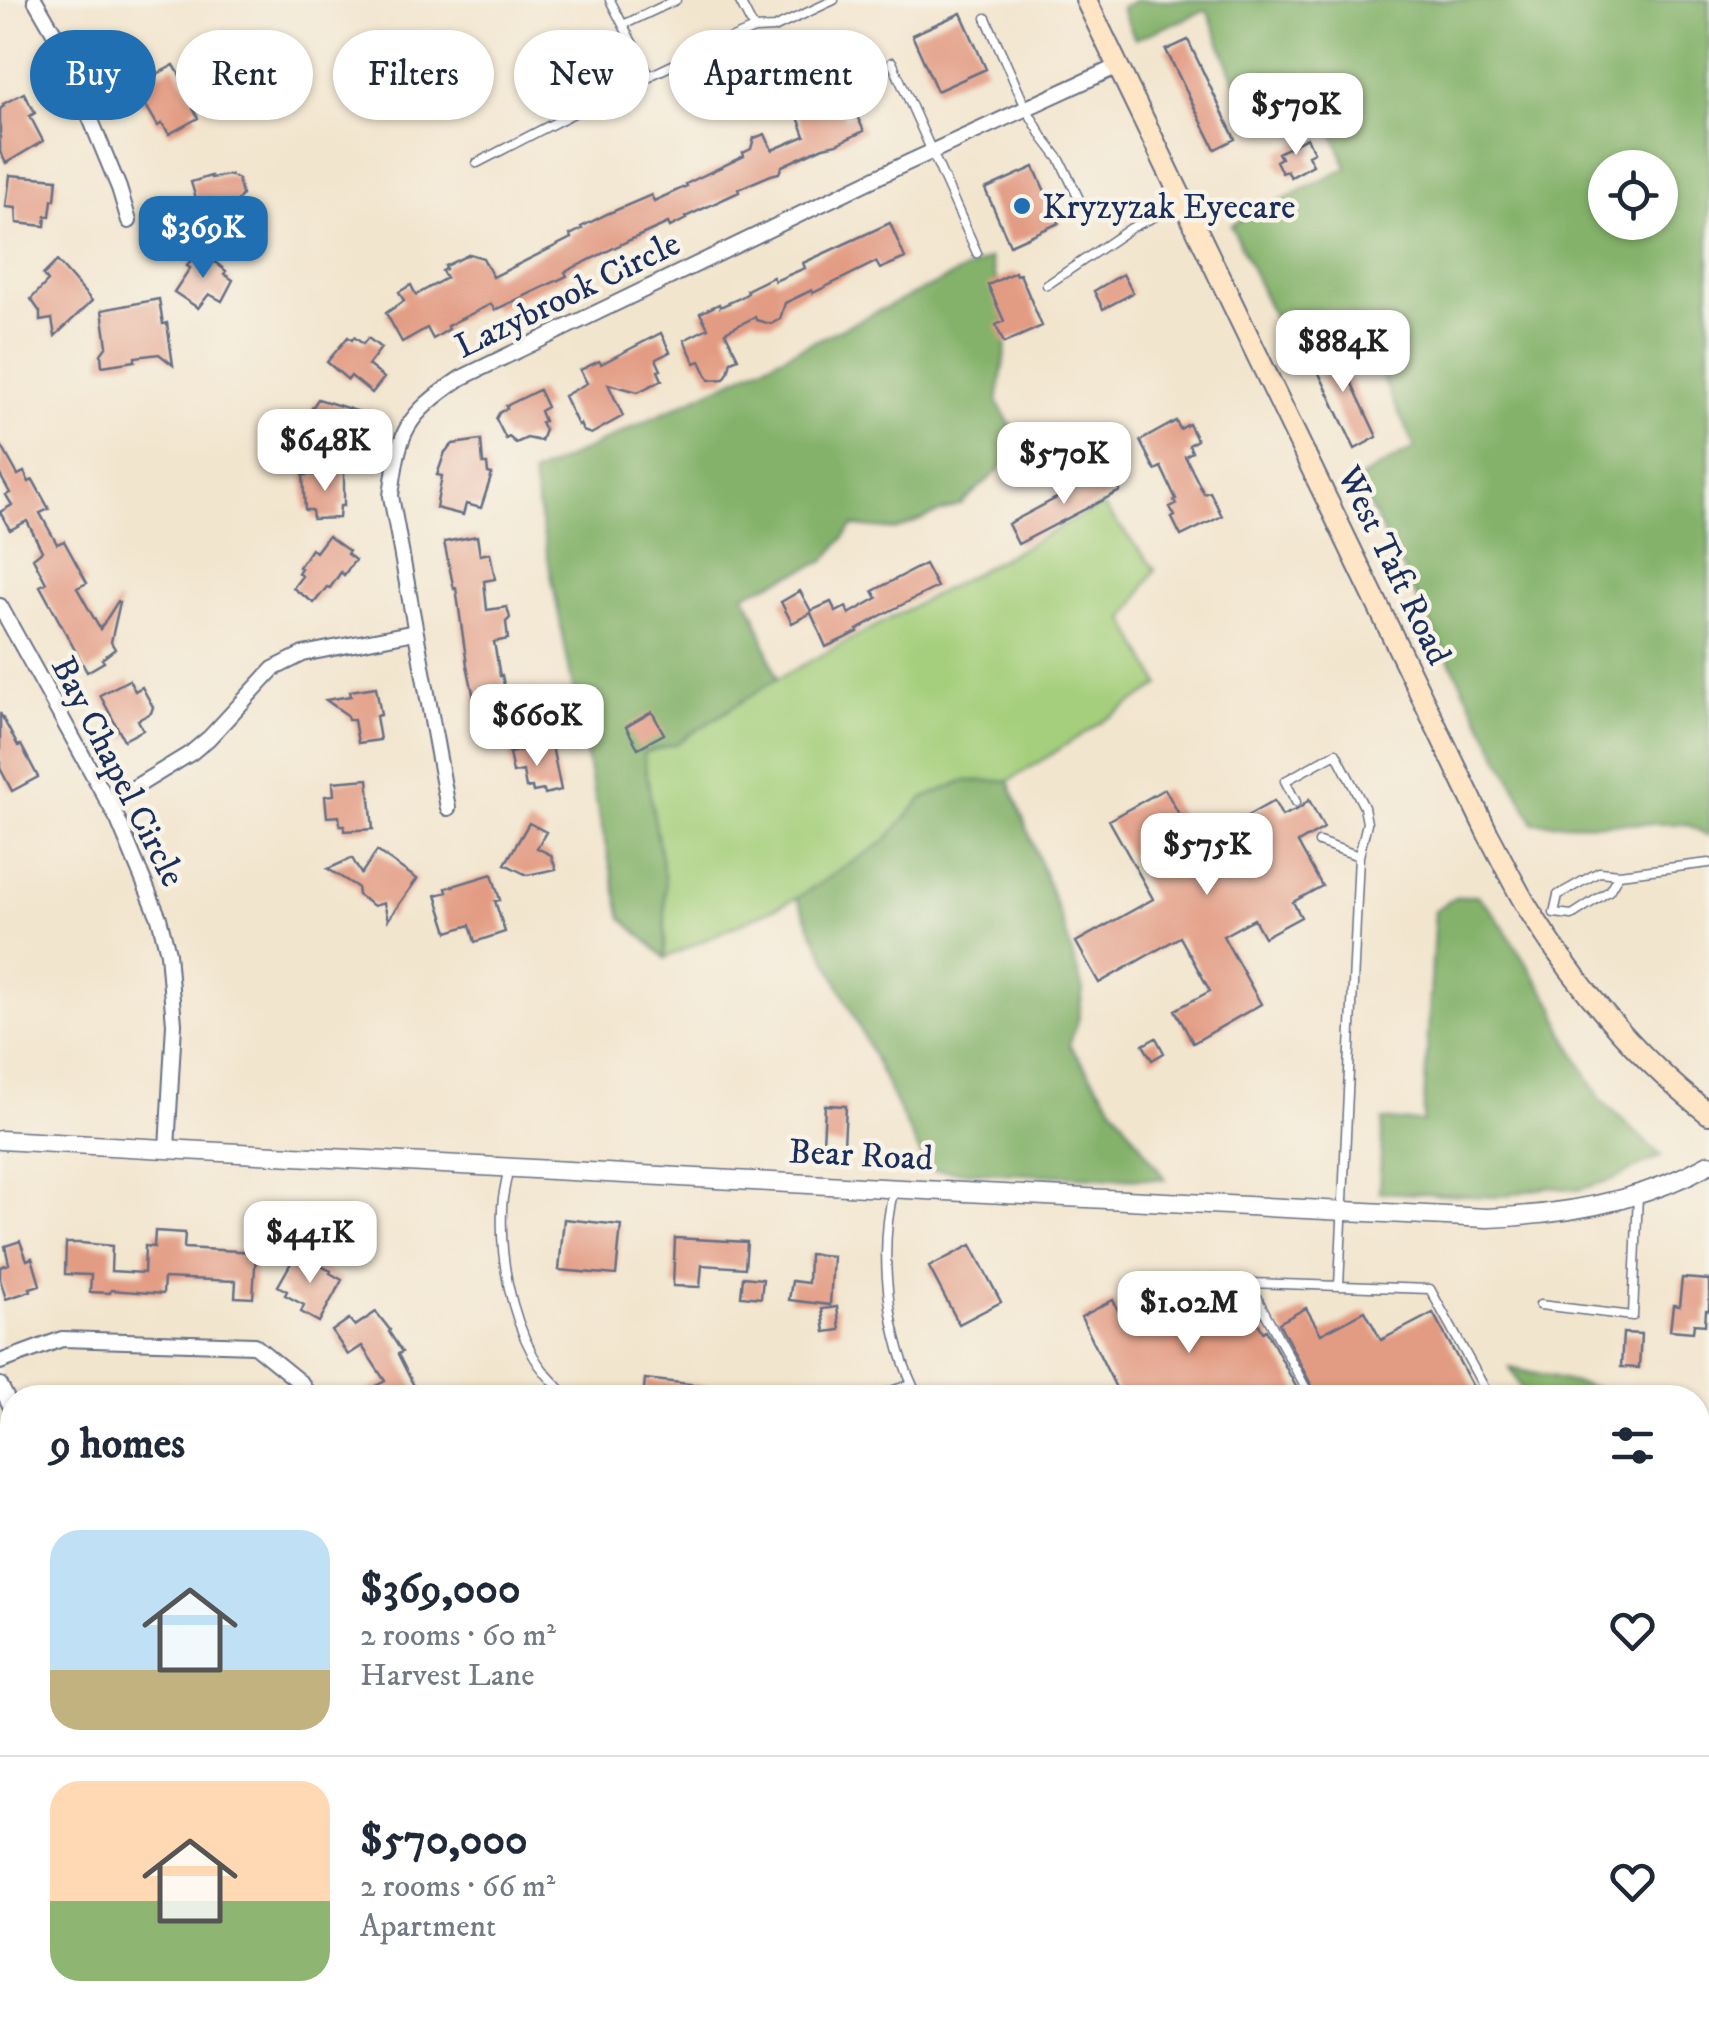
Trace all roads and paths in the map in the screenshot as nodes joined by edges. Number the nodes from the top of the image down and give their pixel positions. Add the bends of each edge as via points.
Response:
1 (35, 0) edge
2 (610, 0) edge
3 (676, 0) edge
4 (740, 0) edge
5 (834, 0) edge
6 (1086, 0) edge
7 (986, 18) dead end
8 (623, 26) junction
9 (754, 28) junction
10 (892, 62) dead end
11 (1118, 66) junction
12 (650, 77) junction
13 (1026, 108) junction
14 (933, 152) junction
15 (477, 164) dead end
16 (1185, 202) junction
17 (1082, 205) dead end
18 (128, 221) dead end
19 (976, 253) dead end
20 (1047, 285) dead end
21 (0, 606) edge
22 (415, 632) junction
23 (1296, 802) dead end
24 (109, 803) junction
25 (448, 808) dead end
26 (1319, 842) dead end
27 (1359, 856) junction
28 (1709, 863) edge
29 (1619, 874) junction
30 (1546, 918) junction
31 (1709, 1114) edge
32 (0, 1140) edge
33 (168, 1149) junction
34 (1709, 1164) edge
35 (509, 1166) junction
36 (894, 1188) junction
37 (1638, 1194) junction
38 (1343, 1212) junction
39 (1339, 1286) junction
40 (1540, 1306) dead end
41 (0, 1362) edge
42 (912, 1384) joint
43 (303, 1385) edge
44 (557, 1385) edge
45 (909, 1385) edge
46 (1304, 1385) edge
47 (1483, 1385) edge

1 - 18 street via 57,38
2 - 8 lane
3 - 8 lane
4 - 9 lane
5 - 9 lane via 774,28
6 - 11 main road, West Taft Road
7 - 13 lane
8 - 12 lane
9 - 12 lane
10 - 14 lane
11 - 13 street, Lazybrook Circle
11 - 16 main road, West Taft Road
12 - 15 lane
13 - 14 street, Lazybrook Circle
13 - 17 lane
14 - 19 lane
14 - 22 street, Lazybrook Circle via 460,378 430,399 410,421 396,453 391,496
16 - 20 lane via 1131,228
16 - 30 main road, West Taft Road via 1488,834
21 - 24 street, Bay Chapel Circle
22 - 24 street via 302,654 273,669 191,753
22 - 25 street, Lazybrook Circle
23 - 27 lane via 1285,780 1336,753 1364,807
24 - 33 street, Bay Chapel Circle via 168,953 174,1024
26 - 27 lane
27 - 38 lane
28 - 29 lane
29 - 30 lane via 1609,892 1572,915
29 - 30 lane via 1599,872 1558,896
30 - 31 main road, West Taft Road via 1572,972 1622,1032
32 - 33 street, Bear Road
33 - 35 street, Bear Road
34 - 37 street, Bear Road
35 - 36 street, Bear Road
35 - 44 lane via 502,1207 513,1307 533,1356
36 - 38 street, Bear Road
36 - 42 lane via 886,1264
37 - 38 street, Bear Road via 1525,1216
37 - 40 lane via 1633,1316
38 - 39 lane
39 - 46 lane via 1249,1283
39 - 47 lane via 1430,1289
41 - 43 street via 62,1339 254,1346
42 - 45 lane

